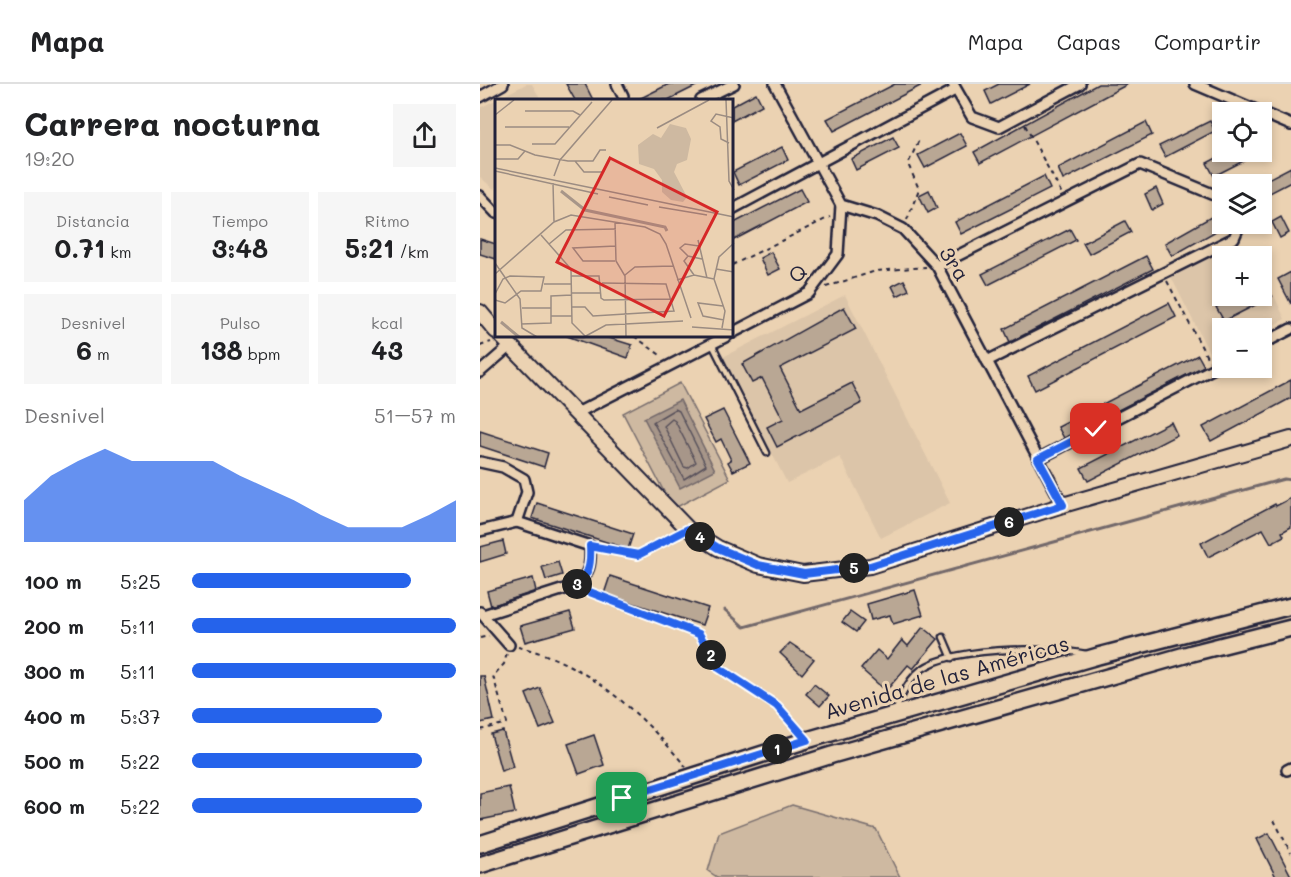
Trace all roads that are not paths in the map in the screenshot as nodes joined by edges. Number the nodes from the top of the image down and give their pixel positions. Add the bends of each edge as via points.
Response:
1 (503, 84) edge
2 (617, 84) edge
3 (734, 84) edge
4 (775, 84) edge
5 (1080, 84) edge
6 (1195, 84) edge
7 (954, 87) edge
8 (623, 96) dead end
9 (480, 97) edge
10 (703, 99) edge
11 (1291, 125) edge
12 (819, 164) junction
13 (1212, 194) edge
14 (480, 196) edge
15 (494, 208) edge
16 (734, 208) edge
17 (841, 208) junction
18 (1236, 234) edge
19 (937, 266) junction
20 (480, 312) edge
21 (1291, 329) edge
22 (495, 330) edge
23 (734, 332) edge
24 (723, 338) edge
25 (1272, 339) edge
26 (506, 340) edge
27 (712, 344) junction
28 (987, 361) junction
29 (1212, 370) edge
30 (480, 372) edge
31 (577, 413) junction
32 (1291, 439) edge
33 (767, 453) dead end
34 (1038, 459) junction
35 (480, 462) edge
36 (1063, 505) junction
37 (517, 522) junction
38 (480, 531) edge
39 (1291, 606) edge
40 (481, 614) edge
41 (1291, 628) edge
42 (942, 637) dead end
43 (509, 645) road end
44 (1098, 656) junction
45 (952, 658) junction
46 (893, 716) junction
47 (480, 844) edge
48 (480, 865) edge

1 - 9 street
2 - 8 street
3 - 10 street
4 - 12 street
5 - 7 street via 999,127 972,117
6 - 11 street
7 - 12 street
12 - 16 street
12 - 17 street
13 - 19 street via 1140,164
14 - 15 street
17 - 19 street, 3ra via 877,216 903,229
17 - 23 street, Q via 838,254 809,293
18 - 28 street
19 - 28 street, 3ra
20 - 22 main road
21 - 25 street
24 - 27 street
26 - 30 street
26 - 31 main road
27 - 31 street
27 - 33 lane
28 - 34 street, 3ra
29 - 34 street
31 - 36 main road via 688,529 718,548 758,565 804,574 870,566
32 - 36 main road
34 - 36 street, 3ra
35 - 37 street via 503,467 524,479 527,492
37 - 38 street
37 - 40 street via 590,546 591,564 585,578 574,586
39 - 44 main road, Avenida de las Américas
40 - 43 street
41 - 48 main road, Avenida de las Américas via 843,752
42 - 45 lane
44 - 45 lane via 1004,649
44 - 46 main road, Avenida de las Américas
45 - 46 lane via 916,674
46 - 47 main road, Avenida de las Américas

